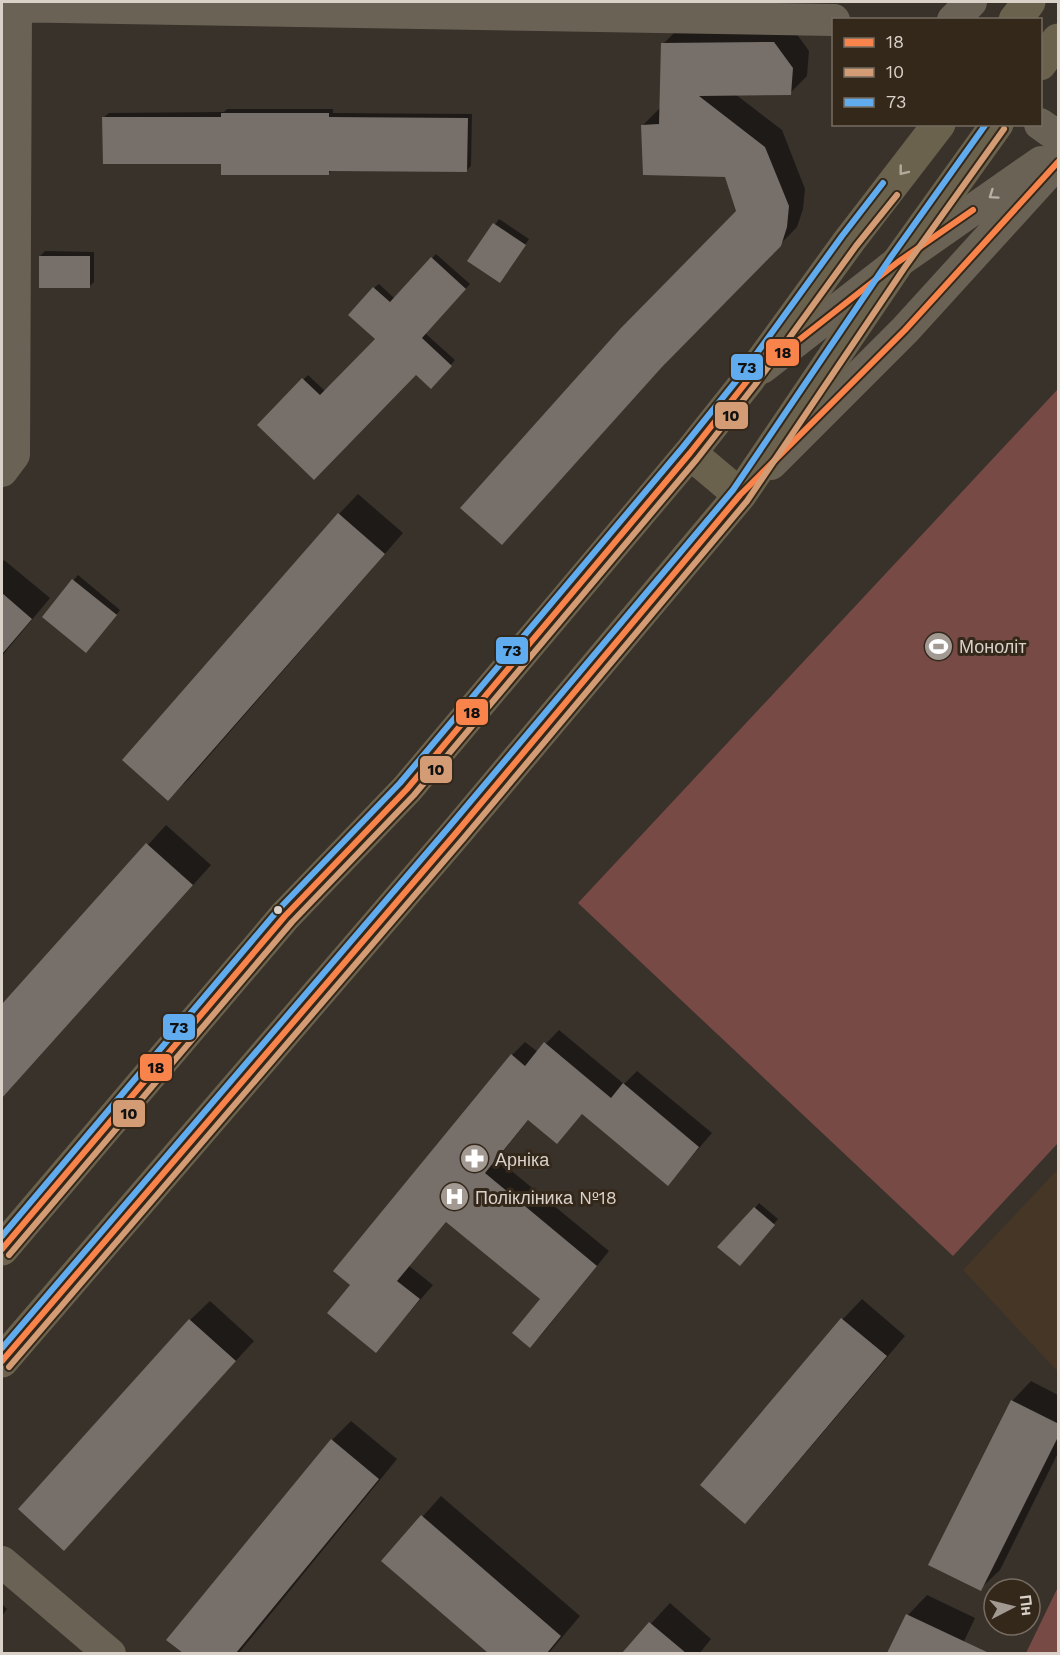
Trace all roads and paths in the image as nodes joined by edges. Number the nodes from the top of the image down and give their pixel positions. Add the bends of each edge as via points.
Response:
1 (971, 2) edge
2 (1029, 2) edge
3 (9, 6) edge
4 (194, 6) edge
5 (954, 18) edge
6 (1017, 18) edge
7 (832, 20) edge
8 (1059, 40) edge
9 (1042, 63) edge
10 (1042, 125) edge
11 (937, 126) edge
12 (996, 126) edge
13 (1059, 135) edge
14 (1059, 150) edge
15 (1059, 162) edge
16 (898, 262) junction
17 (748, 380) junction
18 (690, 453) junction
19 (2, 471) edge
20 (740, 495) junction
21 (2, 1249) edge
22 (2, 1361) edge
23 (2, 1562) edge
24 (110, 1653) edge

1 - 5 street
2 - 6 main road
3 - 4 street
3 - 19 street via 14,455
4 - 7 street
8 - 9 main road
10 - 13 street
11 -> 17 main road
12 - 16 main road
14 -> 16 street
15 - 20 street via 905,330
16 - 17 street
16 - 20 main road
17 - 18 main road
18 - 20 main road
18 - 21 main road via 407,789 285,916
20 - 22 main road via 470,818
23 - 24 street

